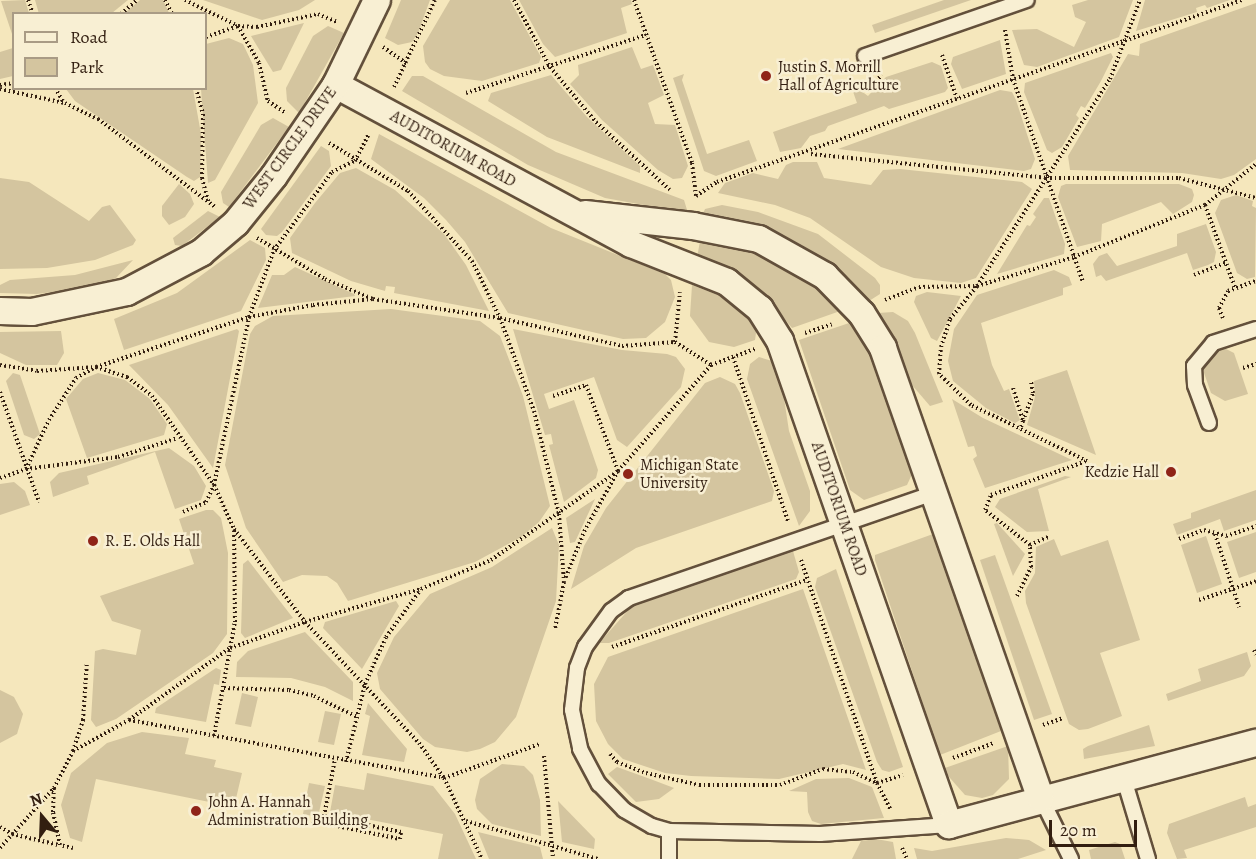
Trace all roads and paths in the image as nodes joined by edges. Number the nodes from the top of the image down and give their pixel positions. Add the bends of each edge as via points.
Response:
1 (137, 0) edge
2 (185, 0) edge
3 (377, 0) edge
4 (514, 0) edge
5 (634, 0) edge
6 (1027, 0) edge
7 (1140, 0) edge
8 (1242, 0) edge
9 (435, 1) edge
10 (1002, 10) junction
11 (124, 12) edge
12 (238, 26) junction
13 (363, 33) junction
14 (1006, 33) junction
15 (646, 35) junction
16 (995, 36) dead end
17 (207, 37) edge
18 (1126, 41) junction
19 (952, 51) dead end
20 (942, 55) junction
21 (865, 56) dead end
22 (932, 58) dead end
23 (407, 64) junction
24 (550, 67) junction
25 (891, 72) dead end
26 (1013, 79) junction
27 (850, 83) dead end
28 (336, 85) junction
29 (0, 87) edge
30 (56, 90) edge
31 (197, 90) edge
32 (466, 93) dead end
33 (957, 99) junction
34 (64, 103) junction
35 (382, 110) junction
36 (307, 127) junction
37 (807, 153) junction
38 (354, 161) junction
39 (1256, 164) edge
40 (1046, 178) junction
41 (670, 190) dead end
42 (1228, 190) junction
43 (1256, 198) edge
44 (208, 202) junction
45 (1204, 205) junction
46 (570, 212) junction
47 (236, 223) junction
48 (274, 250) junction
49 (1074, 257) junction
50 (1226, 263) junction
51 (1194, 275) dead end
52 (1256, 281) edge
53 (1083, 282) dead end
54 (977, 286) junction
55 (1235, 288) junction
56 (373, 299) junction
57 (0, 311) edge
58 (862, 314) junction
59 (249, 317) junction
60 (500, 318) junction
61 (1256, 329) edge
62 (1230, 338) junction
63 (780, 341) junction
64 (733, 357) junction
65 (1256, 364) edge
66 (0, 365) edge
67 (711, 365) junction
68 (96, 367) junction
69 (1244, 368) dead end
70 (1031, 382) dead end
71 (1013, 388) dead end
72 (0, 392) edge
73 (553, 396) dead end
74 (1023, 421) junction
75 (1209, 423) dead end
76 (1020, 430) junction
77 (178, 438) junction
78 (26, 469) junction
79 (618, 471) junction
80 (0, 478) edge
81 (214, 485) junction
82 (934, 493) junction
83 (39, 502) dead end
84 (183, 512) dead end
85 (559, 514) junction
86 (844, 523) junction
87 (1256, 526) edge
88 (234, 529) junction
89 (1214, 534) junction
90 (1050, 536) dead end
91 (794, 539) junction
92 (1179, 539) dead end
93 (1030, 545) junction
94 (807, 580) junction
95 (1256, 580) edge
96 (564, 582) junction
97 (1233, 588) junction
98 (421, 589) junction
99 (1017, 596) dead end
100 (1199, 600) dead end
101 (1239, 607) dead end
102 (305, 622) junction
103 (555, 629) dead end
104 (230, 648) junction
105 (604, 650) dead end
106 (1254, 650) dead end
107 (1256, 655) edge
108 (87, 662) dead end
109 (365, 684) junction
110 (224, 688) junction
111 (357, 717) junction
112 (1062, 718) dead end
113 (129, 720) junction
114 (1019, 734) junction
115 (214, 736) junction
116 (1256, 743) edge
117 (540, 744) dead end
118 (73, 751) junction
119 (606, 751) dead end
120 (544, 756) dead end
121 (335, 759) junction
122 (346, 762) junction
123 (929, 766) junction
124 (444, 778) junction
125 (1124, 779) junction
126 (877, 783) junction
127 (54, 788) junction
128 (1041, 798) junction
129 (303, 819) dead end
130 (465, 821) junction
131 (949, 825) junction
132 (0, 827) edge
133 (895, 828) junction
134 (669, 831) junction
135 (12, 834) junction
136 (60, 845) junction
137 (551, 846) junction
138 (0, 848) edge
139 (74, 848) dead end
140 (482, 859) edge
141 (553, 859) edge
142 (598, 859) edge
143 (669, 859) edge
144 (907, 859) edge
145 (1071, 859) edge
146 (1148, 859) edge

1 - 11 path
2 - 12 path
3 - 13 street, WEST CIRCLE DRIVE
4 - 24 path
5 - 15 path
6 - 10 lane
7 - 18 path
8 - 18 path
9 - 23 path
10 - 14 path
10 - 21 lane
12 - 13 path via 257,27 318,14
12 - 17 path
12 - 36 path via 259,63 268,101
13 - 23 path
13 - 28 street, WEST CIRCLE DRIVE
14 - 16 path
14 - 26 path
15 - 24 path
15 - 37 path via 693,163 696,196 717,182
18 - 26 path
18 - 40 path via 1110,79
19 - 20 path
20 - 22 path
20 - 33 path
23 - 35 path
24 - 32 path
24 - 41 path via 596,122
25 - 27 path via 881,75 869,88
26 - 33 path
26 - 40 path
28 - 35 street, AUDITORIUM ROAD
28 - 36 street, WEST CIRCLE DRIVE
29 - 34 path
30 - 34 path
31 - 44 path via 203,114 202,178
33 - 37 path
34 - 44 path via 98,118
35 - 38 path
35 - 46 street, AUDITORIUM ROAD
36 - 38 path
36 - 47 street, WEST CIRCLE DRIVE
37 - 40 path
38 - 48 path via 332,172
38 - 60 path via 408,191 472,261
39 - 42 path
40 - 42 path via 1179,178
40 - 49 path
40 - 54 path
42 - 43 path
42 - 45 path
44 - 47 path
45 - 49 path
45 - 50 path
46 - 58 street, AUDITORIUM ROAD via 693,226 759,239 796,256 825,276
46 - 63 street, AUDITORIUM ROAD via 630,244 727,282 760,309
47 - 48 path
47 - 57 street, WEST CIRCLE DRIVE via 201,253 127,292 43,310
48 - 56 path via 325,279
48 - 59 path
49 - 53 path
49 - 54 path
50 - 51 path
50 - 55 path
52 - 55 path
54 - 58 path via 919,287 897,292
54 - 76 path via 950,319 941,347 939,374 971,405
55 - 62 path via 1228,291 1220,308
56 - 59 path
56 - 60 path
58 - 63 path
58 - 82 street, AUDITORIUM ROAD via 884,348
59 - 68 path
59 - 81 path
60 - 67 path via 622,346 675,342
60 - 85 path via 534,411
61 - 62 lane
62 - 75 lane via 1213,343 1194,366 1195,385
63 - 64 path
63 - 86 street, AUDITORIUM ROAD
64 - 67 path
64 - 91 path
65 - 69 path
66 - 68 path via 37,370
67 - 79 path
68 - 77 path via 127,377 152,396
68 - 78 path via 76,378 67,389
70 - 74 path via 1031,403
71 - 74 path
72 - 78 path
73 - 79 path via 586,385
74 - 76 path
76 - 93 path via 1087,461 991,495 984,510
77 - 78 path via 118,457
77 - 81 path
78 - 80 path
78 - 83 path
79 - 85 path
79 - 96 path via 585,530
81 - 84 path via 206,502
81 - 88 path
82 - 86 lane
82 - 114 street, AUDITORIUM ROAD
85 - 96 path
85 - 98 path via 491,560
86 - 91 lane
86 - 123 street, AUDITORIUM ROAD
87 - 89 path via 1226,537
88 - 102 path
88 - 104 path via 237,573
89 - 92 path via 1204,530
89 - 97 path
90 - 93 path
91 - 94 path
91 - 134 lane via 629,598 611,611 585,647 573,690 572,710 580,750 611,798 637,819
93 - 99 path via 1031,567
94 - 105 path
94 - 126 path
95 - 97 path
96 - 103 path
97 - 100 path
97 - 101 path
98 - 102 path
98 - 109 path via 386,637
102 - 104 path
102 - 109 path
104 - 110 path
104 - 113 path
106 - 107 path
108 - 118 path via 83,720
109 - 111 path
109 - 124 path via 419,743
110 - 111 path via 289,690 343,708
110 - 115 path
111 - 122 path
112 - 114 path
113 - 115 path
113 - 118 path
114 - 123 path
114 - 128 street, AUDITORIUM ROAD
115 - 121 path
116 - 125 street
117 - 124 path
118 - 127 path
119 - 126 path via 617,762 688,783 780,785 823,770 854,772
120 - 137 path
121 - 122 path
121 - 129 path via 324,816 401,832 400,839
122 - 124 path
123 - 126 path
123 - 131 street, AUDITORIUM ROAD
124 - 130 path
125 - 128 street
125 - 146 lane
126 - 133 path
127 - 135 path
127 - 136 path
128 - 131 street
128 - 145 lane
130 - 137 path
130 - 140 path
131 - 133 lane
132 - 135 path
133 - 134 lane via 820,834
133 - 144 path
134 - 143 lane
135 - 136 path
135 - 138 path
136 - 139 path
137 - 141 path
137 - 142 path

